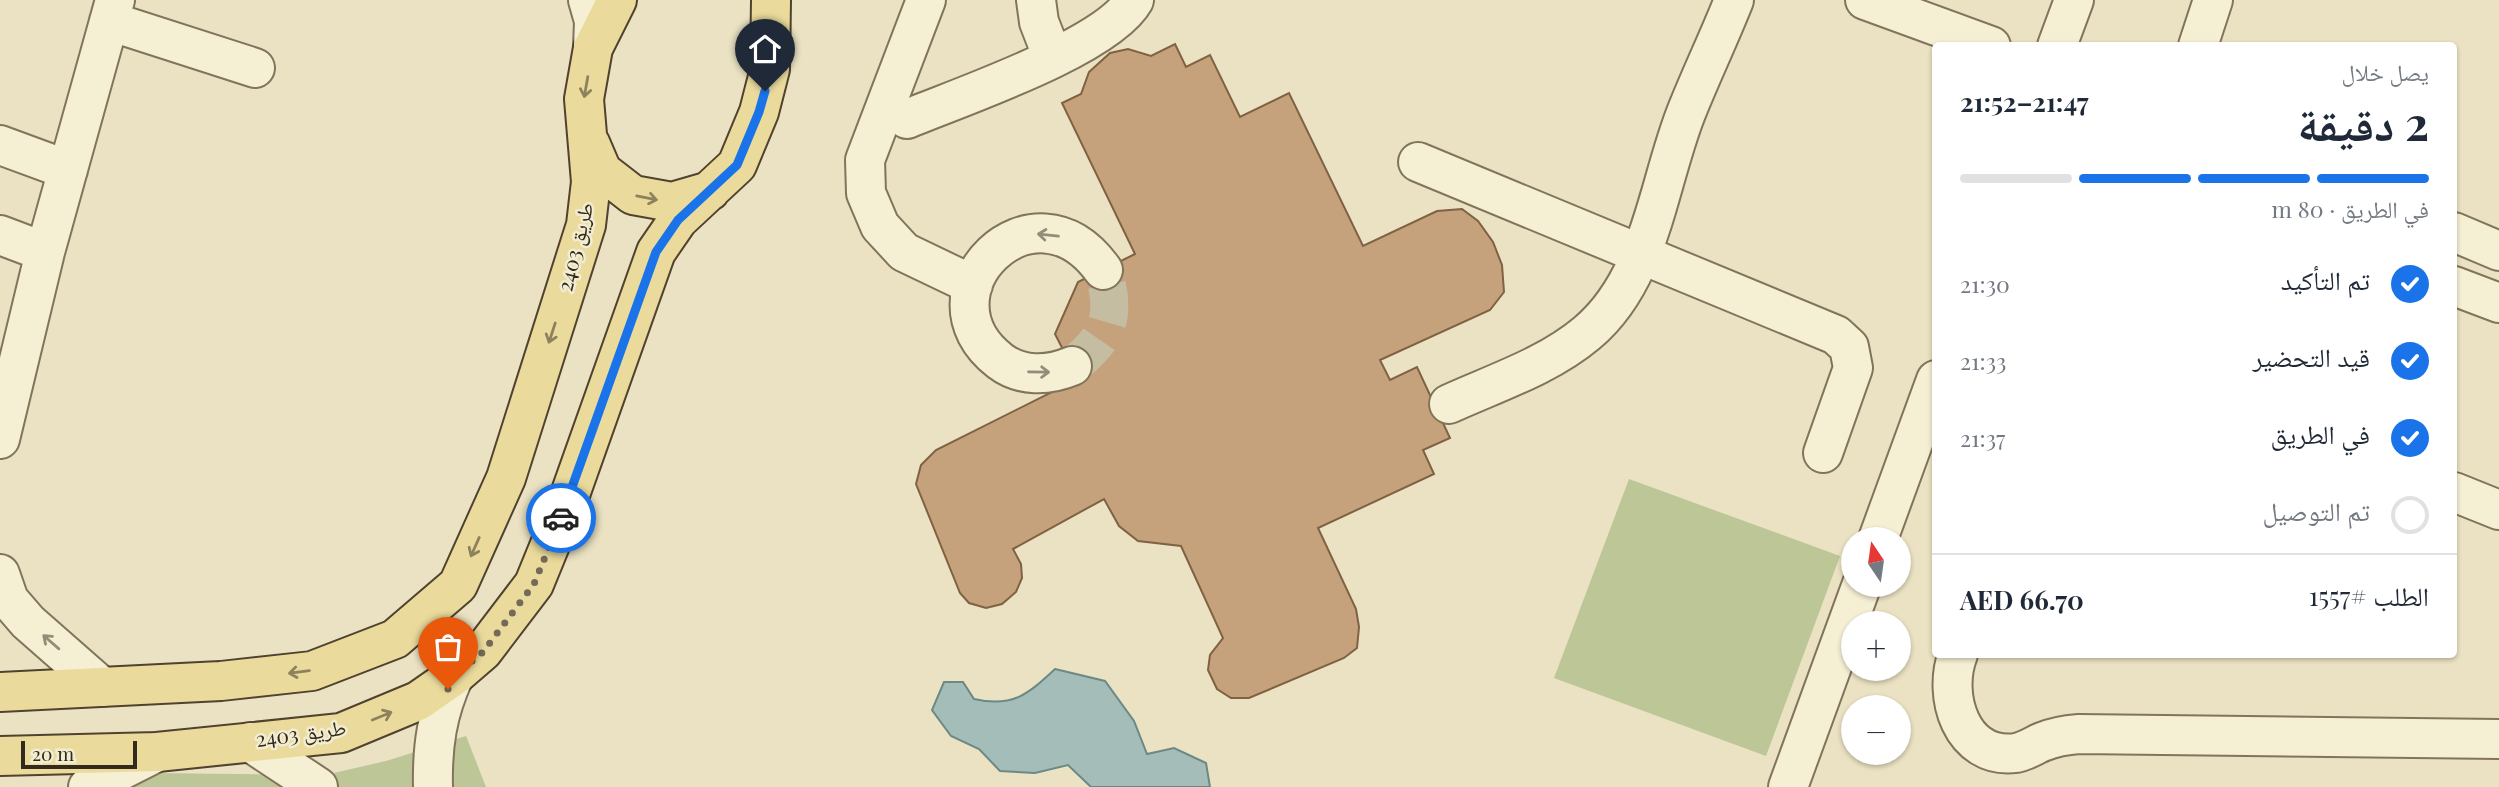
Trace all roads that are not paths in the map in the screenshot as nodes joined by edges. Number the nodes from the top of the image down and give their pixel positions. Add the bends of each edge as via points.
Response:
1 (588, 0) edge
2 (617, 0) edge
3 (926, 0) edge
4 (952, 0) edge
5 (1036, 0) edge
6 (1134, 0) edge
7 (1734, 0) edge
8 (1866, 0) edge
9 (2213, 0) edge
10 (768, 8) edge
11 (112, 10) edge
12 (1980, 42) edge
13 (2199, 42) edge
14 (593, 48) junction
15 (1053, 58) junction
16 (255, 68) dead end
17 (912, 72) junction
18 (907, 119) junction
19 (586, 135) junction
20 (0, 145) edge
21 (1418, 162) dead end
22 (68, 170) junction
23 (710, 191) junction
24 (872, 212) junction
25 (2457, 233) edge
26 (0, 235) edge
27 (2499, 251) edge
28 (45, 253) junction
29 (1641, 256) junction
30 (1103, 270) tunnel mouth
31 (973, 285) junction
32 (2457, 287) edge
33 (2499, 303) edge
34 (1072, 366) tunnel mouth
35 (1932, 391) edge
36 (1449, 404) dead end
37 (0, 439) edge
38 (1824, 453) dead end
39 (2457, 493) edge
40 (2499, 510) edge
41 (1882, 527) edge
42 (0, 574) edge
43 (1857, 597) edge
44 (1957, 658) edge
45 (454, 676) junction
46 (102, 687) junction
47 (0, 692) edge
48 (2499, 738) edge
49 (250, 742) junction
50 (158, 752) junction
51 (0, 756) edge
52 (88, 787) edge
53 (318, 787) edge
54 (433, 787) edge
55 (1788, 787) edge

1 - 14 lane via 594,21
2 - 14 main road, طريق 2403
3 - 17 lane
4 - 17 lane
5 - 15 lane
6 - 15 lane via 1106,29
7 - 29 lane via 1685,115
8 - 12 lane
9 - 13 lane
10 - 23 main road, طريق 2403 via 770,69 759,112 737,165
11 - 16 lane
11 - 22 lane
14 -> 19 main road, طريق 2403 via 584,99
15 - 18 lane
17 - 18 lane
17 - 24 lane via 865,160
18 - 24 lane
19 -> 23 main road via 602,171 633,195 672,202
19 -> 46 main road, طريق 2403 via 591,182 586,225 506,478 458,585 395,639 312,671
20 - 22 lane
21 - 29 lane
22 - 28 lane
23 - 45 main road, طريق 2403 via 678,220 656,252 534,584 483,652
24 - 31 lane via 904,252
25 - 27 lane
26 - 28 lane
28 - 37 lane
29 - 36 lane via 1620,297 1588,332 1547,359
29 - 38 lane via 1843,340 1853,368
30 -> 31 lane via 1078,244 1040,233 1001,245 986,258
31 -> 34 lane via 970,314 987,350 1021,371 1041,374
32 - 33 lane
35 - 41 lane
39 - 40 lane
46 -> 42 lane via 28,622 9,600
43 - 55 lane
44 - 48 lane via 1950,680 1955,713 1980,744 2002,753 2079,734
49 -> 45 main road, طريق 2403 via 341,733 418,701
45 - 54 lane via 435,729
46 - 47 main road, طريق 2403
49 - 50 main road, طريق 2403
49 - 53 lane
50 - 51 main road, طريق 2403
50 - 52 lane

